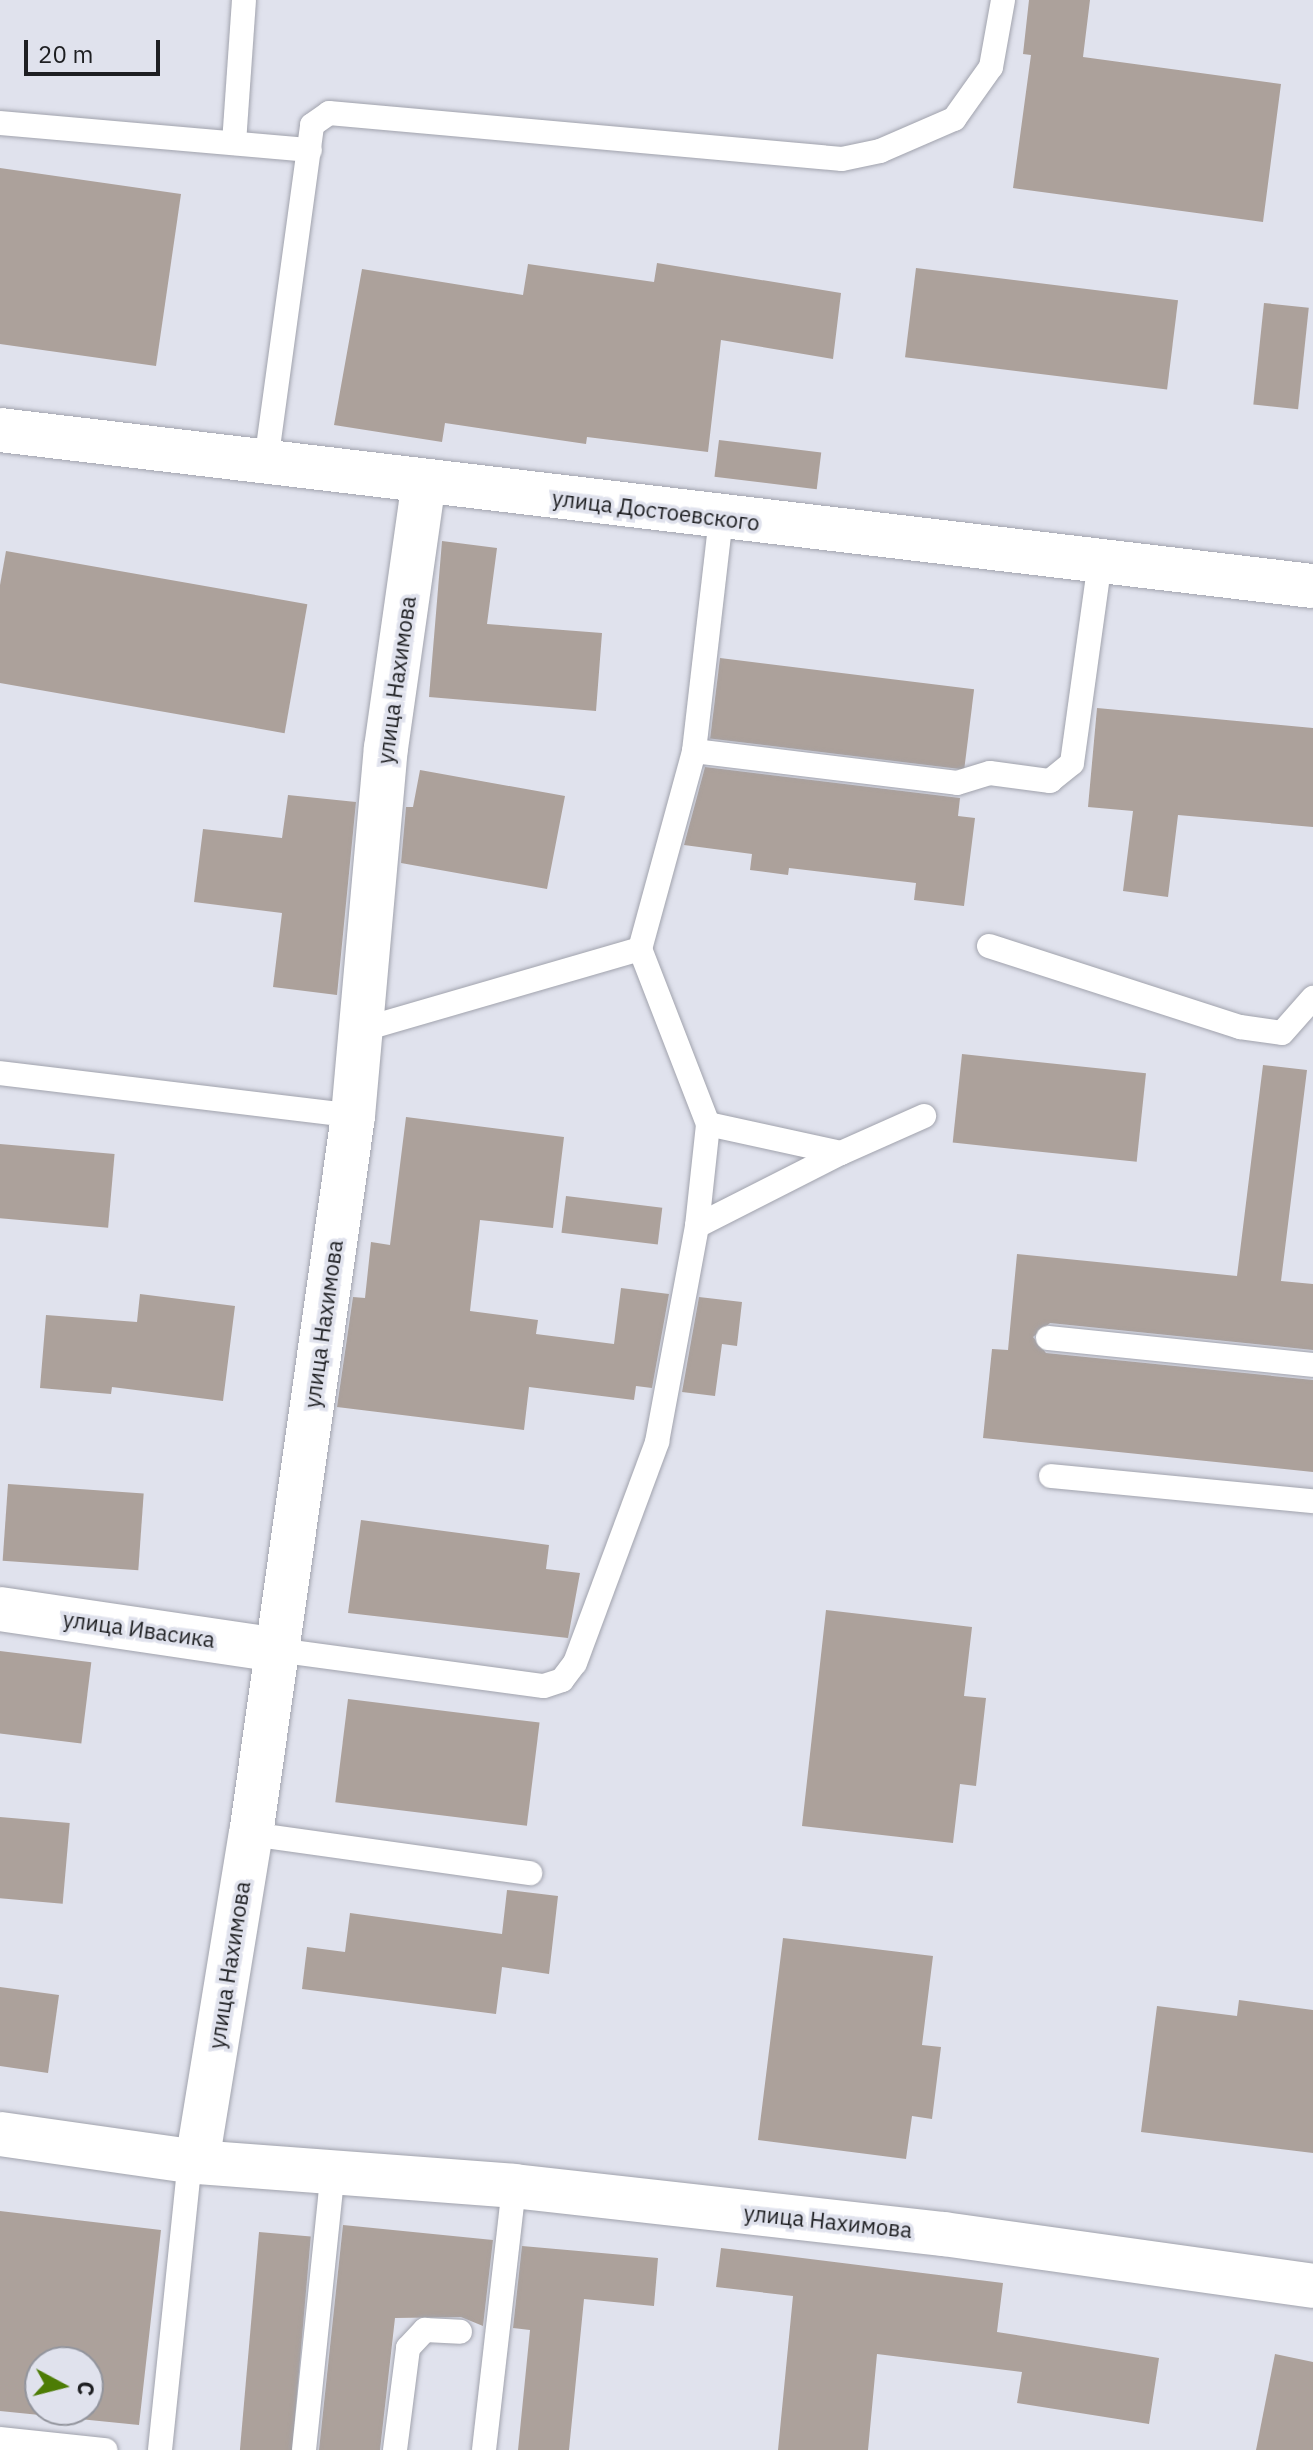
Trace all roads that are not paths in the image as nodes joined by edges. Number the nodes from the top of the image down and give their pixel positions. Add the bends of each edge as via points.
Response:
1 (244, 0) edge
2 (1003, 0) edge
3 (0, 123) edge
4 (234, 143) junction
5 (310, 150) junction
6 (0, 430) edge
7 (266, 462) junction
8 (424, 482) junction
9 (721, 518) junction
10 (1100, 561) junction
11 (1313, 586) edge
12 (694, 751) junction
13 (989, 946) dead end
14 (640, 949) junction
15 (1313, 998) edge
16 (361, 1030) junction
17 (0, 1073) edge
18 (353, 1116) junction
19 (924, 1116) dead end
20 (708, 1124) junction
21 (841, 1153) junction
22 (697, 1226) junction
23 (1048, 1338) dead end
24 (1313, 1365) edge
25 (1051, 1476) dead end
26 (1313, 1501) edge
27 (0, 1609) edge
28 (277, 1650) junction
29 (251, 1834) junction
30 (530, 1873) dead end
31 (0, 2134) edge
32 (193, 2162) junction
33 (333, 2171) junction
34 (514, 2186) junction
35 (1313, 2286) edge
36 (460, 2332) dead end
37 (0, 2439) edge
38 (105, 2450) edge
39 (160, 2450) edge
40 (304, 2450) edge
41 (395, 2450) edge
42 (484, 2450) edge

1 - 4 lane
2 - 5 lane via 991,67 954,119 880,151 842,159 329,113 312,125
3 - 4 lane
4 - 5 lane
5 - 7 lane
6 - 7 street, улица Достоевского
7 - 8 street, улица Достоевского
8 - 9 street, улица Достоевского
8 - 16 street, улица Нахимова via 386,748
9 - 10 street, улица Достоевского
9 - 12 lane
10 - 11 street, улица Достоевского
10 - 12 lane via 1072,763 1050,781 990,773 957,783
12 - 14 lane
13 - 15 lane via 1240,1027 1282,1033
14 - 16 lane
14 - 20 lane
16 - 18 street, улица Нахимова
17 - 18 lane
18 - 28 street, улица Нахимова
19 - 21 lane
20 - 21 lane
20 - 22 lane
21 - 22 lane
22 - 28 lane via 657,1442 575,1663 562,1680 517,1683
23 - 24 lane
25 - 26 lane
27 - 28 street, улица Ивасика
28 - 29 street, улица Нахимова
29 - 30 lane
29 - 32 street, улица Нахимова
31 - 32 street, улица Нахимова
32 - 33 street, улица Нахимова
32 - 39 lane
33 - 34 street, улица Нахимова
33 - 40 lane
34 - 35 street, улица Нахимова via 944,2234
34 - 42 lane
36 - 41 lane via 425,2330 408,2348
37 - 38 lane

